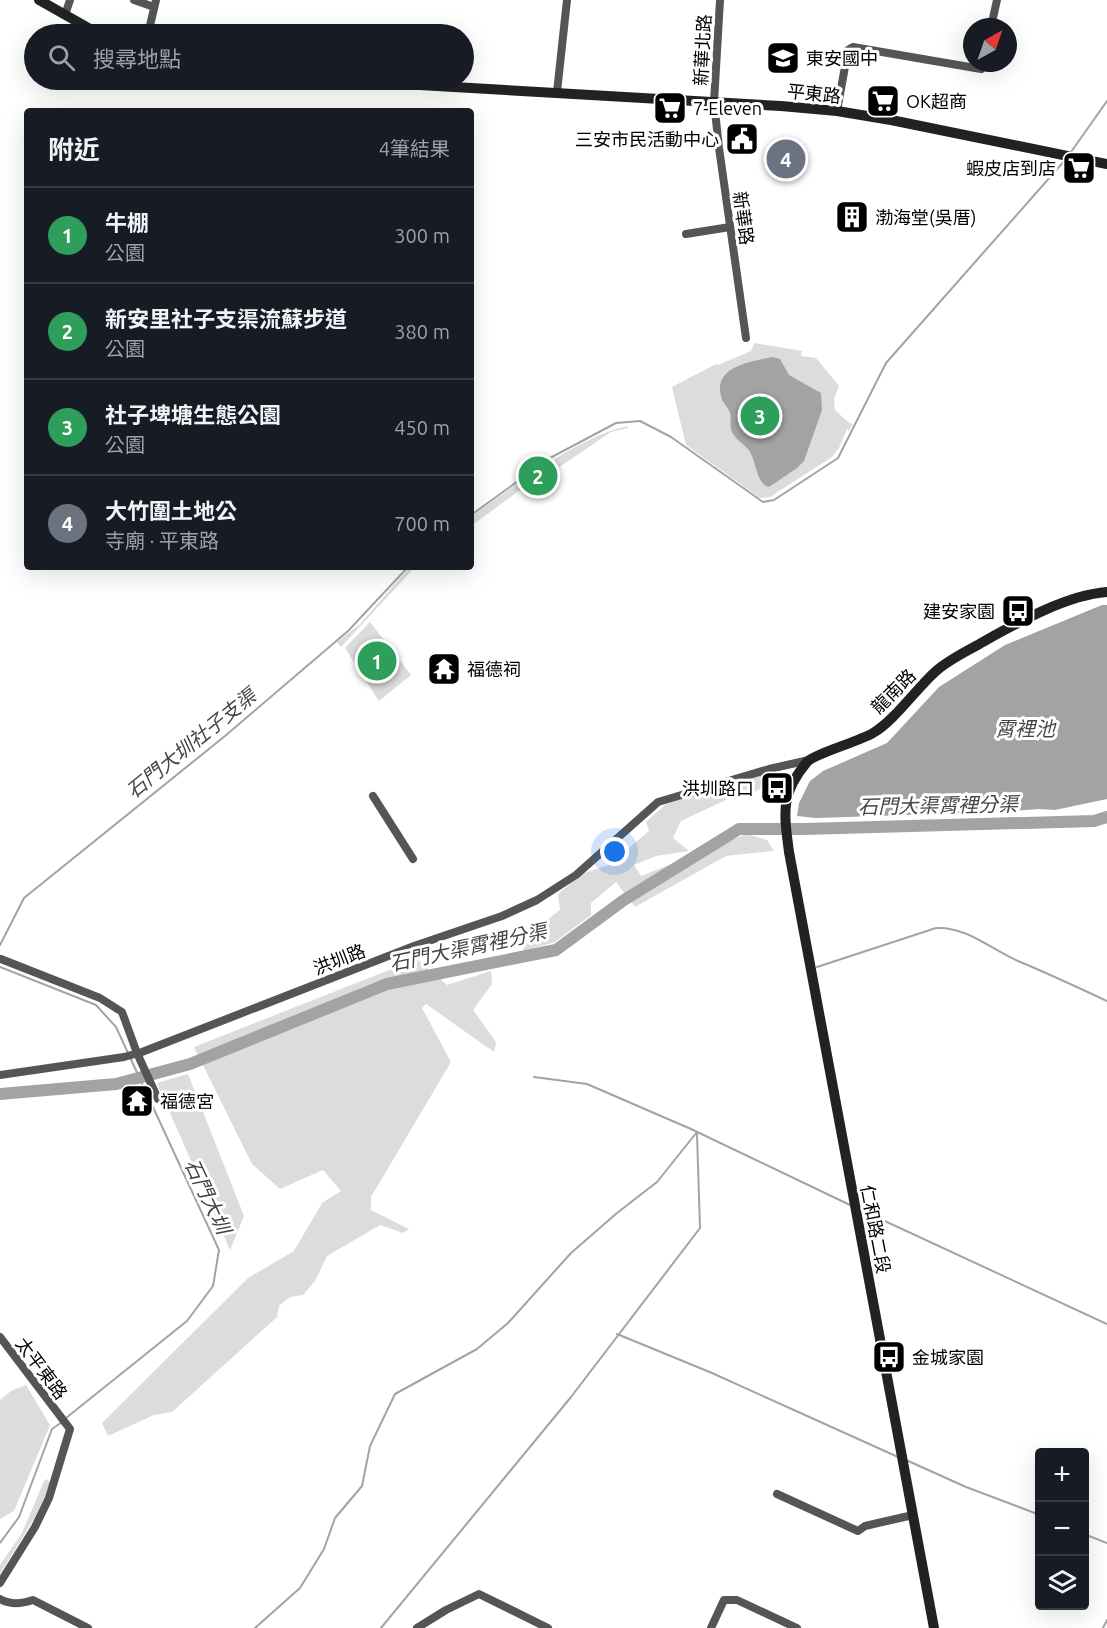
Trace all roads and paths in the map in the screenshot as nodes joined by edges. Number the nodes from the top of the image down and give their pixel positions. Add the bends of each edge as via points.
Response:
1 (39, 0) edge
2 (70, 0) edge
3 (134, 0) edge
4 (567, 0) edge
5 (720, 0) edge
6 (997, 0) edge
7 (155, 3) edge
8 (65, 15) junction
9 (993, 18) edge
10 (81, 24) edge
11 (150, 24) edge
12 (963, 64) edge
13 (474, 88) edge
14 (557, 92) junction
15 (714, 102) junction
16 (837, 111) junction
17 (1107, 164) edge
18 (730, 227) junction
19 (686, 234) dead end
20 (746, 338) dead end
21 (1107, 592) edge
22 (809, 760) junction
23 (373, 796) dead end
24 (658, 802) joint
25 (413, 859) dead end
26 (1, 959) edge
27 (134, 1056) junction
28 (0, 1075) edge
29 (158, 1099) dead end
30 (0, 1337) edge
31 (777, 1494) dead end
32 (913, 1515) junction
33 (0, 1583) edge
34 (0, 1599) edge
35 (88, 1628) edge
36 (417, 1628) edge
37 (548, 1628) edge
38 (711, 1628) edge
39 (797, 1628) edge
40 (934, 1628) edge

1 - 8 main road
2 - 8 street
3 - 7 street
4 - 14 street
5 - 15 street, 新華北路
6 - 9 street
7 - 11 street
8 - 10 main road
12 - 16 street via 853,48 848,50
13 - 14 main road, 平東路
14 - 15 main road, 平東路
15 - 16 main road, 平東路
15 - 18 street, 新華路
16 - 17 main road, 平東路
18 - 19 street
18 - 20 street, 新華路
21 - 22 main road, 龍南路 via 1052,608 959,655 937,670 875,732
22 - 24 street, 龍南路
22 - 32 main road, 仁和路二段 via 793,782 785,803 785,823
23 - 25 street
24 - 27 street, 洪圳路 via 576,875 537,900
26 - 27 street via 111,1003 122,1012
27 - 28 street, 洪圳路
27 - 29 street
30 - 33 street, 太平東路 via 68,1428 49,1498
31 - 32 street via 858,1531
32 - 40 main road, 仁和路二段
34 - 35 street via 12,1604 33,1600
36 - 37 street via 478,1594
38 - 39 street via 724,1600 737,1600

